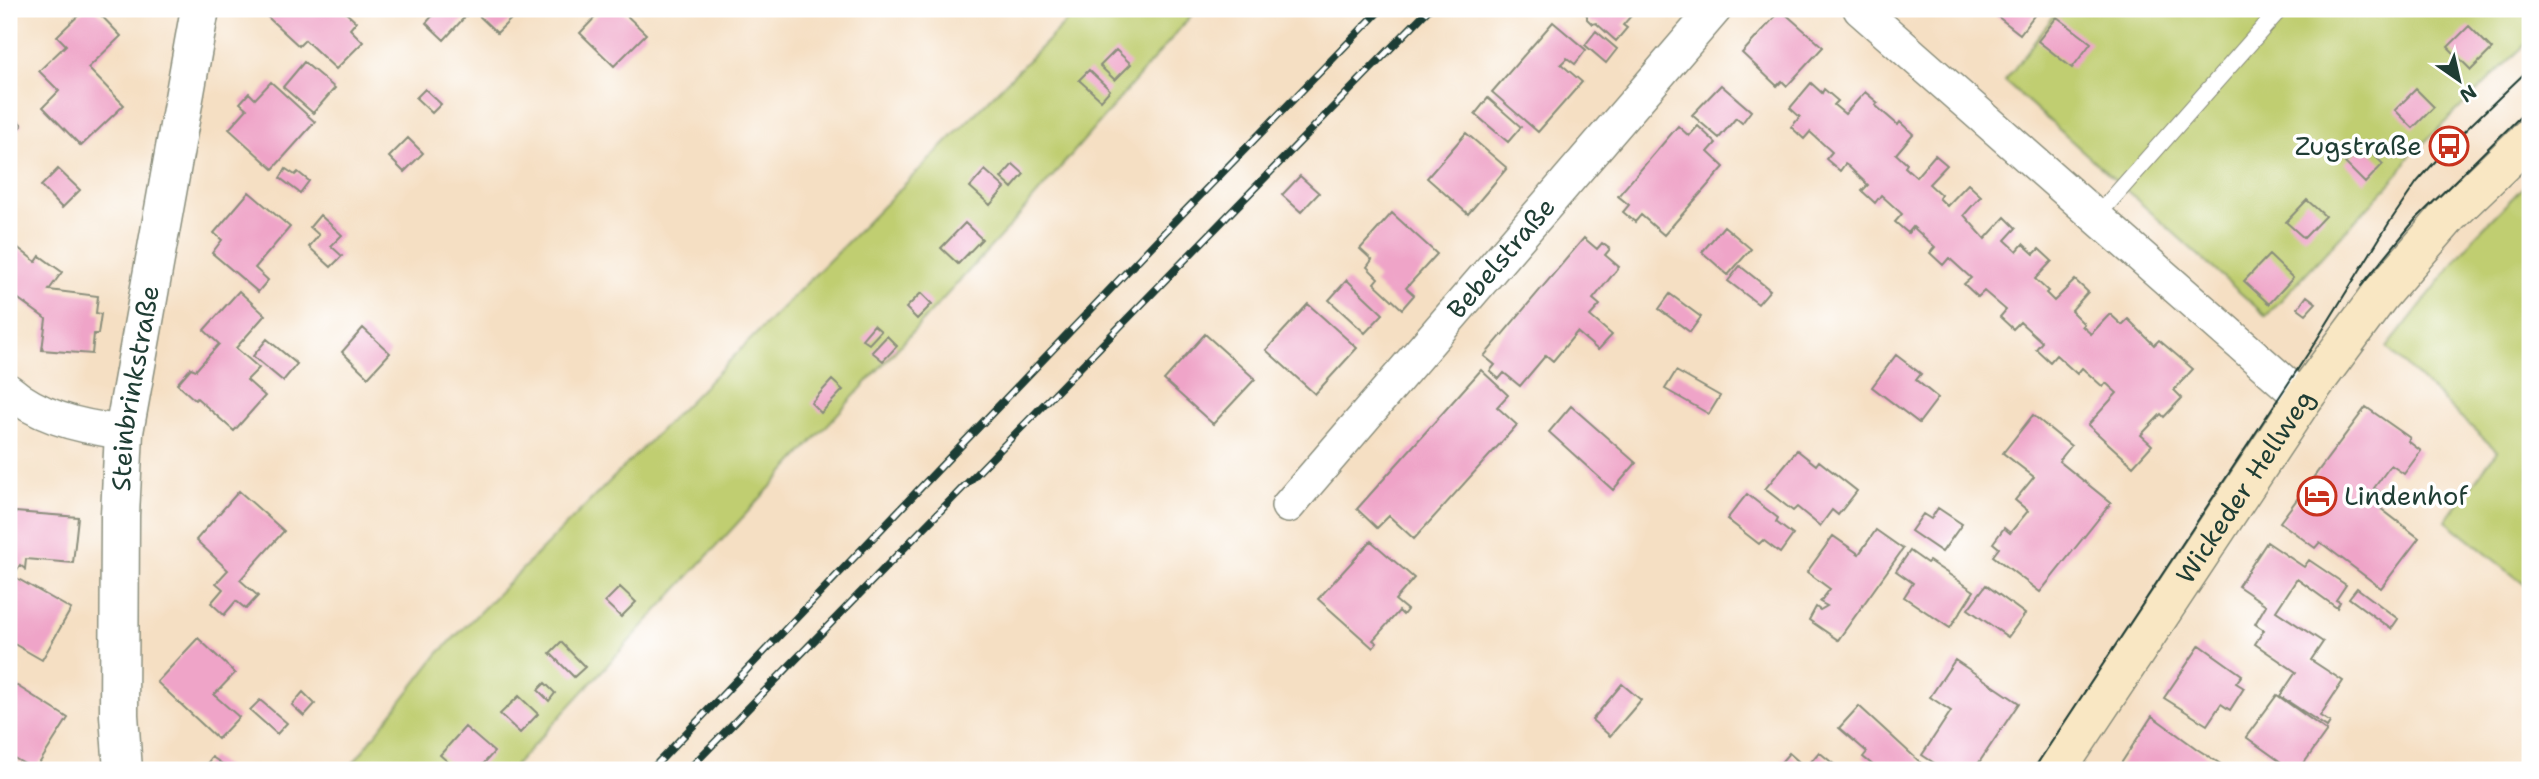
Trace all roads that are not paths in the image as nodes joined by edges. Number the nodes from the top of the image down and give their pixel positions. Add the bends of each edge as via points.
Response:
1 (200, 9) edge
2 (1714, 9) edge
3 (1860, 9) edge
4 (2280, 9) edge
5 (2530, 136) edge
6 (2095, 218) junction
7 (9, 391) edge
8 (2303, 399) junction
9 (124, 432) junction
10 (1288, 506) dead end
11 (123, 770) edge
12 (2057, 770) edge

1 - 9 street, Steinbrinkstraße
2 - 10 street, Bebelstraße
3 - 6 street
4 - 6 lane
5 - 8 main road, Wickeder Hellweg via 2449,215 2380,295
6 - 8 street
7 - 9 street via 60,418
8 - 12 main road, Wickeder Hellweg
9 - 11 street, Steinbrinkstraße via 119,715

